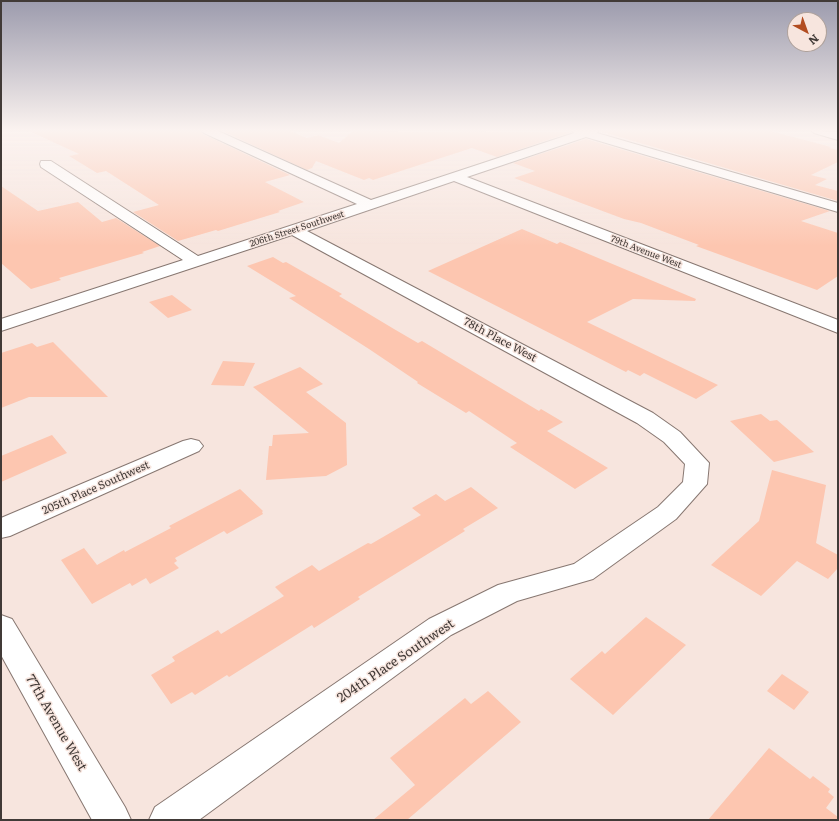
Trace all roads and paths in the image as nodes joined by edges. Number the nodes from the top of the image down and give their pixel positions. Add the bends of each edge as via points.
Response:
1 (54, 169) edge
2 (292, 169) edge
3 (477, 169) edge
4 (709, 169) edge
5 (455, 177) junction
6 (370, 205) junction
7 (838, 208) edge
8 (294, 230) junction
9 (197, 262) junction
10 (1, 325) edge
11 (838, 327) edge
12 (191, 446) dead end
13 (697, 463) joint
14 (1, 529) edge
15 (1, 627) edge
16 (112, 820) edge
17 (168, 820) edge

1 - 9 street
2 - 6 street
3 - 5 street, 206th Street Southwest
4 - 7 street
5 - 6 street, 206th Street Southwest
5 - 11 street, 79th Avenue West
6 - 8 street, 206th Street Southwest
8 - 9 street, 206th Street Southwest
8 - 13 street, 78th Place West via 645,418 672,437
9 - 10 street, 206th Street Southwest
12 - 14 street, 205th Place Southwest
13 - 17 street, 204th Place Southwest via 695,484 667,513 583,572 508,593 440,627
15 - 16 street, 77th Avenue West

